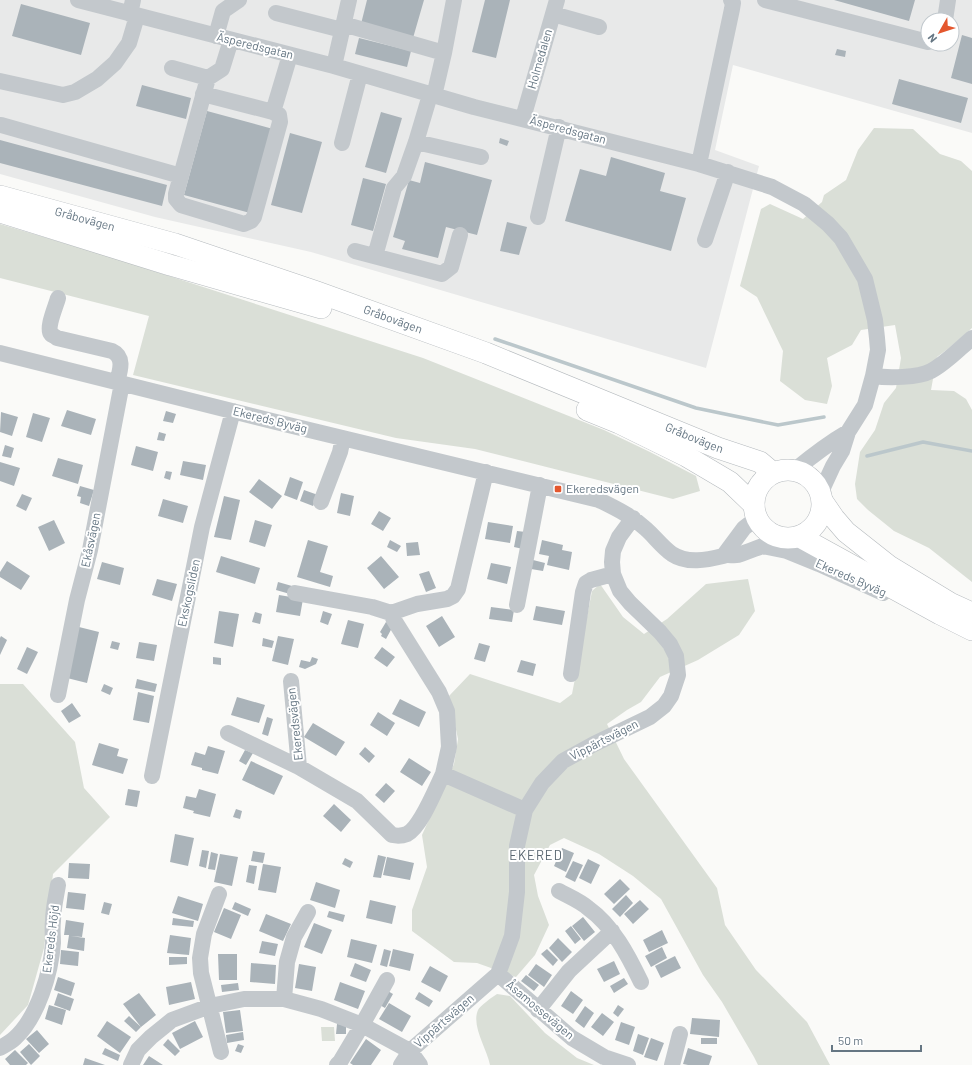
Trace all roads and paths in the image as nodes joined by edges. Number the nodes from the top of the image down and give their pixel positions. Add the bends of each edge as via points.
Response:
1 (78, 0) edge
2 (239, 0) edge
3 (349, 0) edge
4 (454, 0) edge
5 (733, 0) edge
6 (765, 0) edge
7 (948, 0) edge
8 (555, 7) edge
9 (133, 10) edge
10 (946, 12) edge
11 (276, 14) dead end
12 (343, 27) junction
13 (599, 27) dead end
14 (223, 38) junction
15 (920, 40) edge
16 (444, 53) junction
17 (290, 55) junction
18 (334, 66) junction
19 (172, 68) dead end
20 (360, 74) junction
21 (208, 78) junction
22 (0, 81) edge
23 (203, 94) junction
24 (432, 95) junction
25 (273, 112) junction
26 (523, 118) junction
27 (1, 125) dead end
28 (559, 128) junction
29 (416, 142) junction
30 (342, 143) dead end
31 (480, 157) dead end
32 (699, 164) junction
33 (728, 172) junction
34 (181, 176) junction
35 (0, 196) edge
36 (0, 212) edge
37 (538, 217) dead end
38 (460, 234) dead end
39 (705, 240) dead end
40 (355, 251) dead end
41 (376, 256) junction
42 (58, 298) dead end
43 (972, 338) edge
44 (0, 354) edge
45 (873, 376) junction
46 (119, 383) junction
47 (233, 411) junction
48 (848, 432) junction
49 (343, 438) junction
50 (795, 470) junction
51 (486, 472) junction
52 (774, 473) junction
53 (540, 485) junction
54 (822, 497) junction
55 (321, 502) dead end
56 (755, 512) junction
57 (633, 518) junction
58 (792, 538) junction
59 (761, 546) junction
60 (724, 555) junction
61 (613, 574) junction
62 (295, 593) dead end
63 (517, 605) dead end
64 (391, 613) junction
65 (972, 613) edge
66 (940, 614) junction
67 (972, 630) edge
68 (571, 674) dead end
69 (290, 681) dead end
70 (58, 695) dead end
71 (228, 733) dead end
72 (299, 767) junction
73 (443, 774) junction
74 (152, 776) dead end
75 (525, 810) junction
76 (58, 885) dead end
77 (559, 891) dead end
78 (219, 894) dead end
79 (308, 912) dead end
80 (612, 931) junction
81 (498, 974) junction
82 (387, 980) dead end
83 (641, 982) dead end
84 (284, 999) junction
85 (210, 1006) junction
86 (538, 1010) junction
87 (362, 1025) junction
88 (680, 1034) dead end
89 (0, 1048) edge
90 (410, 1051) junction
91 (221, 1052) dead end
92 (131, 1065) edge
93 (337, 1065) edge
94 (401, 1065) edge
95 (420, 1065) edge
96 (628, 1065) edge
97 (672, 1065) edge

1 - 9 street, Äsperedsgatan
2 - 14 street via 223,11
3 - 12 street
4 - 16 street
5 - 32 street
6 - 15 street
7 - 10 street
8 - 13 street
8 - 26 street, Holmedalen
9 - 14 street, Äsperedsgatan
9 - 22 street via 129,43 114,63 97,79 75,92 63,95
11 - 12 street
12 - 16 street
12 - 18 street
14 - 17 street, Äsperedsgatan
14 - 21 street via 222,69
16 - 24 street
17 - 18 street, Äsperedsgatan
17 - 25 street
18 - 20 street, Äsperedsgatan
19 - 21 street
20 - 24 street, Äsperedsgatan
20 - 30 street
21 - 23 street
23 - 25 street
23 - 34 street
24 - 26 street, Äsperedsgatan
24 - 29 street
25 - 34 street via 280,122 251,221 244,224 180,205 176,194
26 - 28 street, Äsperedsgatan
27 - 34 street
28 - 32 street, Äsperedsgatan
28 - 37 street
29 - 31 street
29 - 41 street via 404,176 394,188
32 - 33 street, Äsperedsgatan
33 - 39 street
33 - 45 street, Äsperedsgatan via 786,193 804,204 841,238 865,279 870,297 878,350
35 - 52 main road, Gråbovägen via 175,244 324,294 486,353 718,448 760,462
36 - 56 main road, Gråbovägen via 170,266 308,303 473,363 619,423 686,456 730,482
38 - 41 street via 451,267 442,274
40 - 41 street
42 - 46 street, Ekåsvägen via 50,326 52,335 117,353 121,359
43 - 45 street via 932,370 923,374
44 - 46 street, Ekereds Byväg
45 - 48 street, Äsperedsgatan via 864,405
46 - 47 street, Ekereds Byväg
46 - 70 street, Ekåsvägen via 90,550
47 - 49 street, Ekereds Byväg
47 - 74 street, Ekskogsliden via 202,527
48 - 50 street, Äsperedsgatan via 833,440
48 - 54 street, Äsperedsgatan
49 - 51 street, Ekereds Byväg
49 - 55 street
50 - 52 main road
50 - 54 main road via 816,484
51 - 53 street, Ekereds Byväg
51 - 64 street via 455,594 447,599 417,604
52 - 56 main road via 759,486 754,498
53 - 57 street, Ekereds Byväg via 599,500
53 - 63 street
54 - 58 main road via 818,523 813,529
54 - 65 main road via 846,532 889,566 950,603
56 - 58 main road via 760,524 768,532
56 - 60 street
57 - 60 street, Ekereds Byväg via 674,555 686,560 717,558
57 - 61 street, Vippärtsvägen via 613,551
58 - 59 street, Ekereds Byväg
58 - 66 main road via 849,563
59 - 60 street, Ekereds Byväg via 736,556
59 - 66 street, Ekereds Byväg via 793,553 916,608
61 - 68 street via 591,580 586,584
61 - 75 street, Vippärtsvägen via 620,591 660,632 676,656 678,675 671,696 664,706 650,717 563,761 542,783
62 - 64 street
64 - 73 street, Ekeredsvägen via 439,692 447,711 449,747
66 - 67 main road
69 - 72 street, Ekeredsvägen
71 - 72 street, Ekeredsvägen
72 - 73 street, Ekeredsvägen via 357,801 386,830 398,836 408,833 417,824
73 - 75 street
75 - 81 street, Vippärtsvägen via 517,846 517,892 512,936
76 - 89 street, Ekereds Höjd via 53,944 44,990 23,1029
77 - 80 street via 588,908
78 - 85 street via 204,934 200,958
79 - 84 street via 294,937 287,962
80 - 83 street
80 - 86 street via 569,971
81 - 86 street, Åsamossevägen
81 - 90 street, Vippärtsvägen
82 - 87 street
84 - 85 street via 244,999
84 - 87 street via 321,1009
85 - 91 street
85 - 92 street via 165,1025 138,1050
86 - 96 street, Åsamossevägen via 572,1038 604,1056
87 - 90 street
87 - 93 street
88 - 97 street
90 - 94 street, Vippärtsvägen
90 - 95 street

